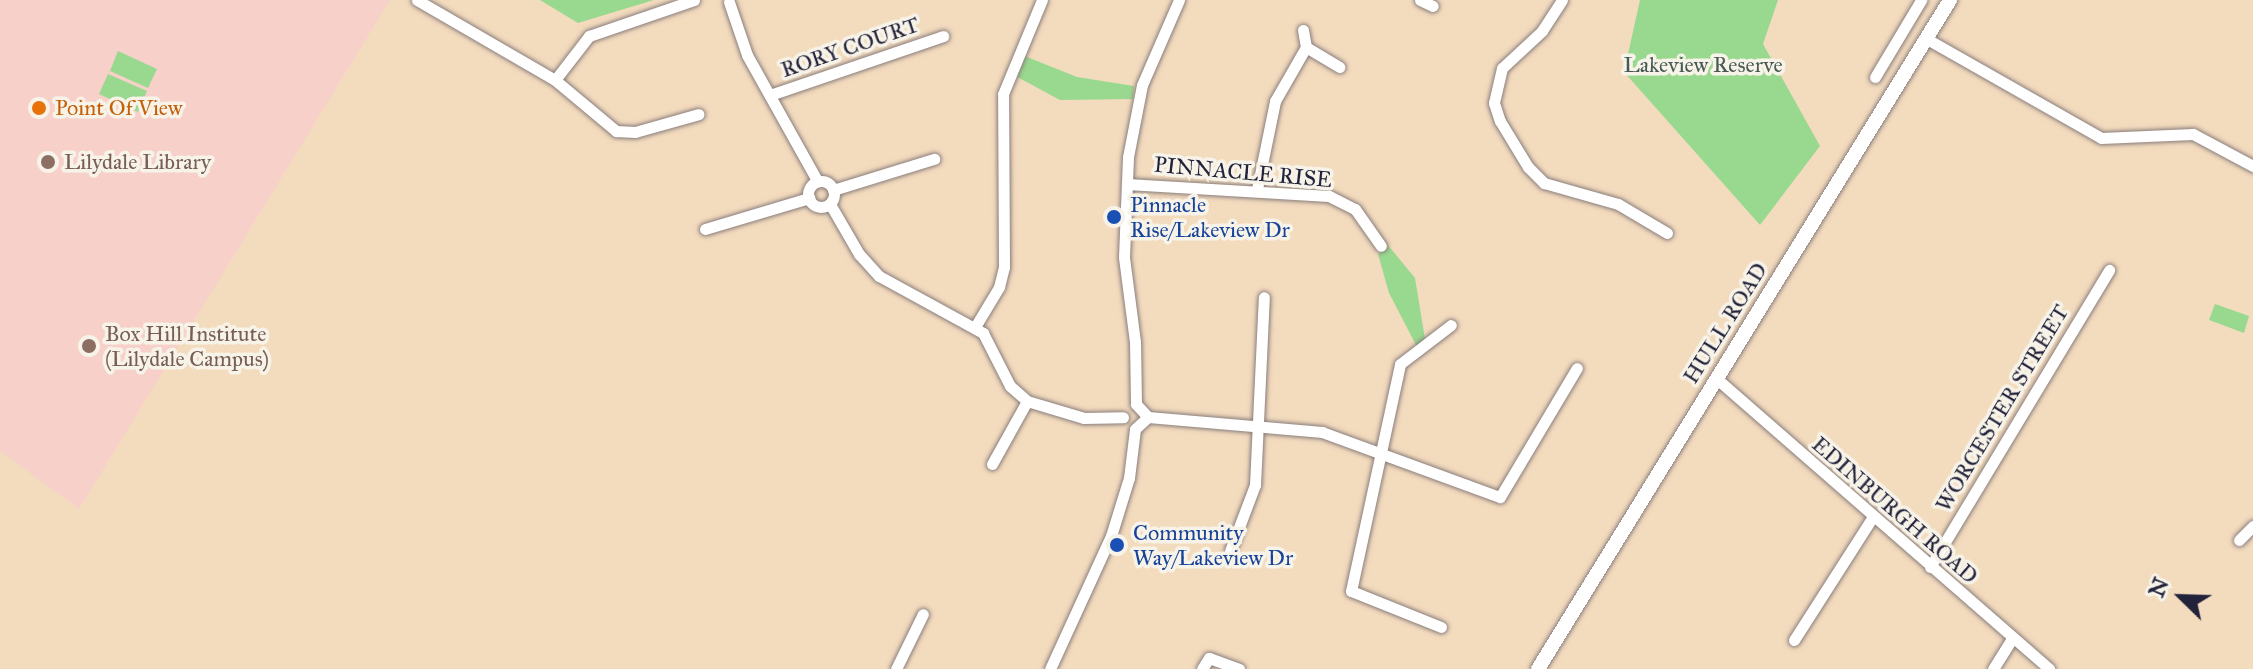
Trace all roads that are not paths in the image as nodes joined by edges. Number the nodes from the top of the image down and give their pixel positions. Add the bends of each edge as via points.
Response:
1 (417, 0) edge
2 (694, 0) edge
3 (1042, 0) edge
4 (1179, 0) edge
5 (1420, 0) edge
6 (1562, 0) edge
7 (1921, 0) edge
8 (1950, 0) edge
9 (729, 1) edge
10 (1433, 6) dead end
11 (1303, 30) dead end
12 (943, 36) dead end
13 (1927, 39) junction
14 (1306, 47) junction
15 (1339, 67) dead end
16 (1875, 77) dead end
17 (555, 80) junction
18 (770, 95) junction
19 (699, 114) dead end
20 (934, 159) dead end
21 (2253, 166) edge
22 (818, 182) junction
23 (1127, 184) junction
24 (1257, 189) junction
25 (833, 190) junction
26 (809, 198) junction
27 (830, 204) junction
28 (705, 229) dead end
29 (1667, 233) dead end
30 (1381, 246) dead end
31 (2109, 270) dead end
32 (1264, 297) dead end
33 (1451, 325) dead end
34 (975, 327) junction
35 (1577, 368) dead end
36 (1717, 379) junction
37 (1027, 401) junction
38 (1136, 404) junction
39 (1123, 417) junction
40 (1148, 417) junction
41 (1260, 425) junction
42 (1135, 429) junction
43 (1381, 454) junction
44 (992, 464) dead end
45 (1872, 518) junction
46 (2253, 526) edge
47 (2239, 540) dead end
48 (1230, 551) dead end
49 (1930, 567) junction
50 (923, 614) dead end
51 (1441, 627) dead end
52 (2012, 638) junction
53 (1794, 640) dead end
54 (896, 669) edge
55 (1050, 669) edge
56 (1202, 669) edge
57 (1239, 669) edge
58 (1538, 669) edge
59 (1993, 669) edge
60 (2049, 669) edge

1 - 17 street
2 - 17 street via 589,36
3 - 34 street via 1003,94 1004,267 999,287
4 - 23 street via 1142,85
5 - 10 street
6 - 29 street via 1542,31 1502,68 1494,103 1500,121 1544,183 1618,204
7 - 16 street
8 - 13 main road, HULL ROAD
9 - 18 street via 740,41
11 - 14 street
12 - 18 street, RORY COURT
13 - 21 street via 2101,138 2193,134
13 - 36 main road, HULL ROAD
14 - 15 street
14 - 24 street via 1285,78 1271,114
17 - 19 street via 607,125 625,133
18 - 22 street
20 - 25 street
22 - 25 street
22 - 26 street
23 - 24 street, PINNACLE RISE
23 - 38 street via 1125,279 1135,342
24 - 30 street, PINNACLE RISE via 1344,201 1364,218
25 - 27 street
26 - 27 street via 814,205
26 - 28 street
27 - 34 street via 859,254 879,276
31 - 49 street, WORCESTER STREET
32 - 41 street
33 - 43 street via 1400,364
34 - 37 street via 990,342 1010,386
35 - 43 street via 1500,497
36 - 45 street, EDINBURGH ROAD
36 - 58 main road, HULL ROAD
37 - 39 street via 1084,418
37 - 44 street
38 - 39 street via 1126,408
38 - 40 street
39 - 42 street
40 - 41 street
40 - 42 street
41 - 43 street via 1322,432
41 - 48 street via 1255,485
42 - 55 street via 1114,526
43 - 51 street via 1351,591
45 - 49 street, EDINBURGH ROAD
45 - 53 street
46 - 47 street
49 - 52 street, EDINBURGH ROAD
50 - 54 street
52 - 59 street
52 - 60 street, EDINBURGH ROAD
56 - 57 street via 1209,658

